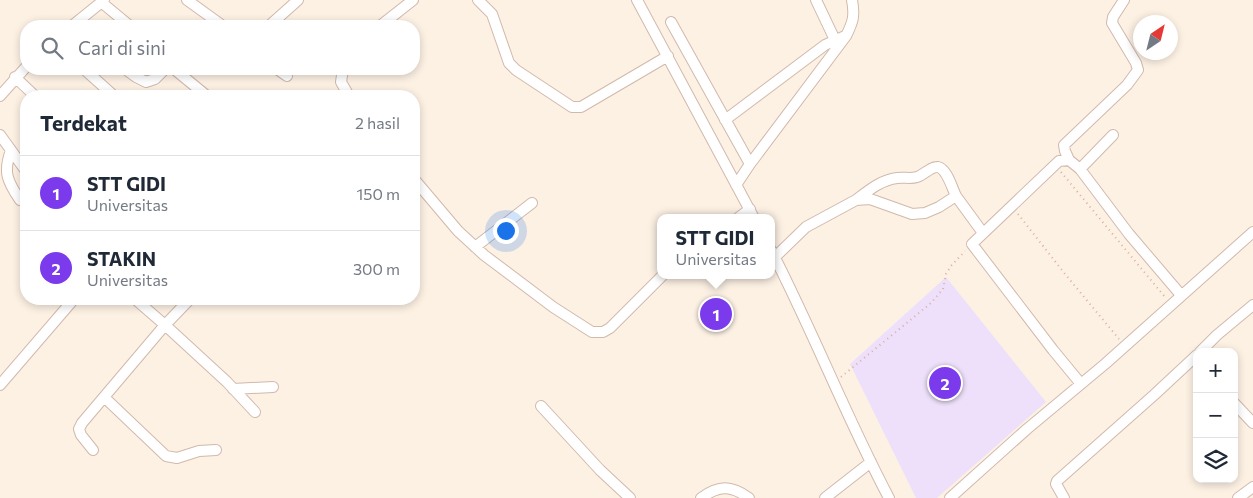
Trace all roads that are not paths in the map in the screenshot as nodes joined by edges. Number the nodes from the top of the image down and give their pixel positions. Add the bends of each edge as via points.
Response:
1 (187, 0) edge
2 (298, 0) edge
3 (413, 0) edge
4 (478, 0) edge
5 (638, 0) edge
6 (816, 0) edge
7 (852, 0) edge
8 (1124, 0) edge
9 (102, 1) edge
10 (80, 20) edge
11 (123, 20) edge
12 (215, 20) edge
13 (276, 20) edge
14 (388, 20) edge
15 (671, 22) dead end
16 (846, 36) junction
17 (835, 40) junction
18 (668, 56) junction
19 (20, 72) edge
20 (91, 75) edge
21 (133, 75) edge
22 (159, 75) edge
23 (181, 75) edge
24 (342, 75) edge
25 (15, 77) junction
26 (29, 90) edge
27 (107, 90) edge
28 (200, 90) edge
29 (346, 90) edge
30 (0, 96) edge
31 (725, 120) junction
32 (1113, 134) dead end
33 (0, 135) edge
34 (11, 150) junction
35 (1069, 160) junction
36 (20, 163) edge
37 (750, 164) junction
38 (1080, 169) junction
39 (420, 186) edge
40 (738, 187) junction
41 (956, 196) junction
42 (20, 200) dead end
43 (856, 200) junction
44 (532, 203) dead end
45 (750, 209) edge
46 (1253, 232) edge
47 (983, 233) junction
48 (475, 247) junction
49 (775, 252) edge
50 (775, 258) edge
51 (659, 279) edge
52 (1181, 295) junction
53 (69, 305) edge
54 (142, 305) edge
55 (184, 305) edge
56 (1253, 305) edge
57 (166, 325) junction
58 (1205, 348) edge
59 (1193, 360) edge
60 (0, 384) edge
61 (1081, 384) junction
62 (230, 386) junction
63 (273, 387) dead end
64 (104, 397) junction
65 (542, 406) dead end
66 (1238, 407) edge
67 (255, 412) dead end
68 (1253, 424) edge
69 (92, 450) dead end
70 (216, 450) dead end
71 (871, 462) junction
72 (1253, 487) edge
73 (630, 498) edge
74 (701, 498) edge
75 (749, 498) edge
76 (825, 498) edge
77 (889, 498) edge
78 (950, 498) edge
79 (1064, 498) edge
80 (1238, 498) edge

1 - 12 street
2 - 13 street
3 - 14 street
4 - 18 street via 492,14 509,63 572,107 581,107
5 - 18 street
6 - 17 street
7 - 16 street via 854,12
8 - 35 street via 1112,23 1138,70 1127,85 1064,145
9 - 10 street
9 - 11 street
15 - 31 street
16 - 17 street
16 - 37 street
17 - 31 street
18 - 40 street
19 - 25 street
20 - 27 street
21 - 22 street via 146,82
23 - 28 street
24 - 29 street via 341,82
25 - 26 street
25 - 30 street
31 - 37 street
32 - 38 street
33 - 34 street
34 - 36 street
34 - 42 street via 7,177
35 - 38 street
35 - 47 street via 1059,161
37 - 40 street
38 - 52 street
39 - 48 street
40 - 45 street
41 - 43 street via 939,207 912,214 870,199
41 - 43 street via 944,171 934,167 918,177 883,181
41 - 47 street
43 - 49 street via 806,227
44 - 48 street
46 - 52 street
47 - 61 street via 972,244
48 - 51 street via 553,307 592,332 610,328
50 - 71 street
52 - 61 street
53 - 60 street
54 - 57 street
55 - 57 street
56 - 58 street
57 - 62 street
57 - 64 street
59 - 79 street via 1057,481
61 - 78 street
62 - 63 street
62 - 67 street
64 - 69 street via 80,429
64 - 70 street via 166,456 176,458
65 - 73 street
66 - 68 street
71 - 76 street
71 - 77 street
72 - 80 street
74 - 75 street via 723,488 733,489

